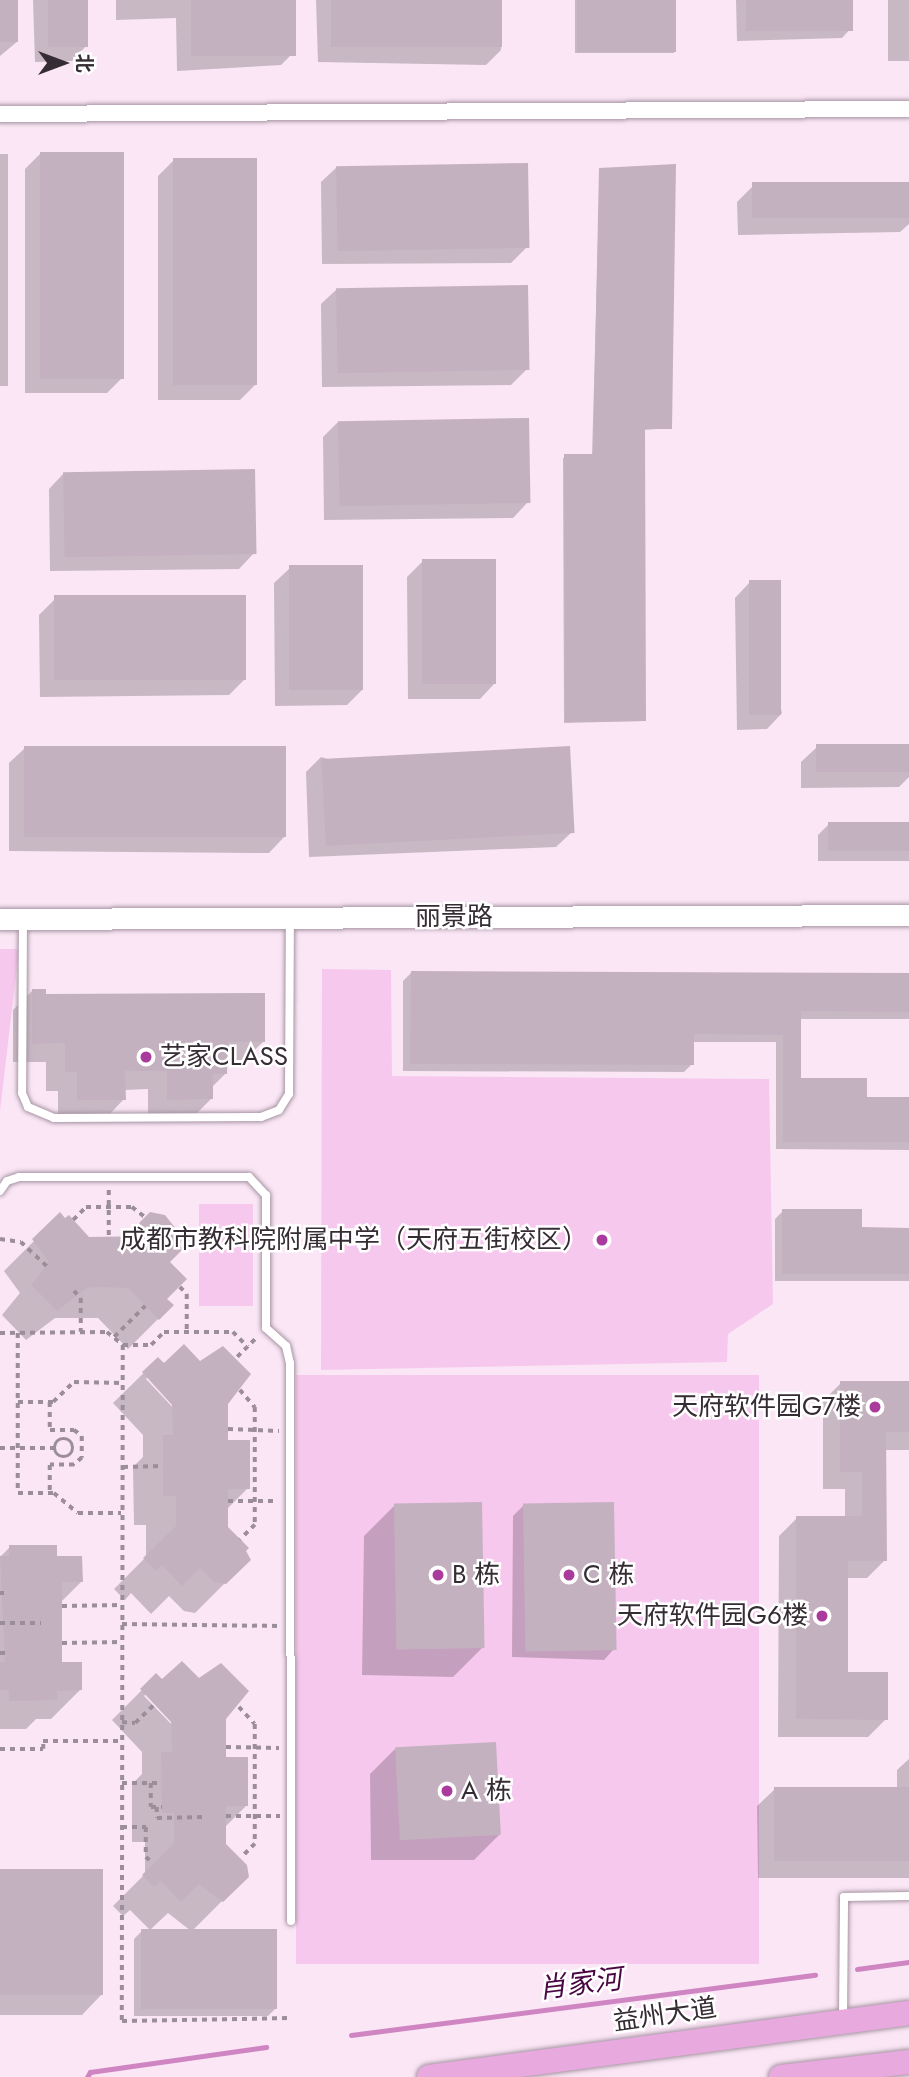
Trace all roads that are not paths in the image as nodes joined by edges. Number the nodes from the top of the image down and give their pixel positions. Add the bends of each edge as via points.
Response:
1 (909, 109) edge
2 (0, 114) edge
3 (909, 915) edge
4 (289, 918) junction
5 (0, 919) edge
6 (23, 919) junction
7 (0, 1191) edge
8 (909, 1896) edge
9 (291, 1921) dead end
10 (909, 2013) edge
11 (843, 2022) junction
12 (909, 2062) edge
13 (429, 2077) edge
14 (781, 2077) edge

1 - 2 street
3 - 4 street, 丽景路
4 - 6 street, 丽景路
4 - 6 lane via 289,1094 270,1115 54,1118 29,1107 22,1093
5 - 6 street, 丽景路
7 - 9 lane via 7,1181 19,1177 249,1177 266,1195 266,1328 286,1346 291,1432
8 - 11 lane via 844,1897
10 - 11 main road, 益州大道
11 - 13 main road, 益州大道
12 - 14 main road

